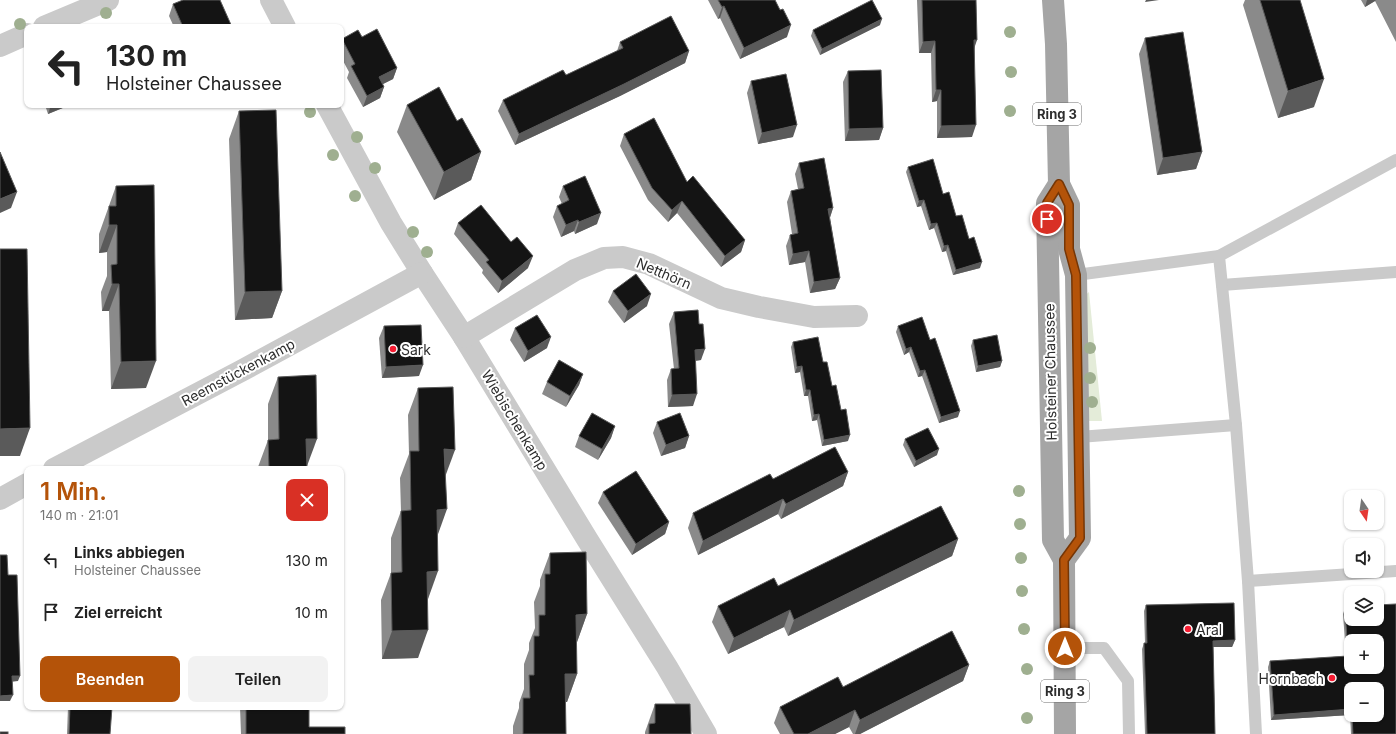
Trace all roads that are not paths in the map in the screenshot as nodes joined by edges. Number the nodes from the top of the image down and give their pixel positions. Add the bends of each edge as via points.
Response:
1 (108, 0) edge
2 (271, 0) edge
3 (1053, 0) edge
4 (51, 24) edge
5 (283, 24) edge
6 (24, 35) edge
7 (0, 46) edge
8 (329, 108) edge
9 (1396, 160) edge
10 (1059, 184) junction
11 (1219, 256) junction
12 (1396, 272) edge
13 (422, 273) junction
14 (1076, 275) junction
15 (1222, 285) junction
16 (857, 316) dead end
17 (464, 337) junction
18 (1236, 425) junction
19 (1079, 437) junction
20 (60, 466) edge
21 (24, 486) edge
22 (0, 499) edge
23 (1064, 560) junction
24 (1396, 571) edge
25 (1248, 581) junction
26 (1065, 648) junction
27 (706, 734) edge
28 (1065, 734) edge
29 (1129, 734) edge
30 (1256, 734) edge

1 - 4 street
2 - 5 street
3 - 10 main road, Holsteiner Chaussee / Ring 3
6 - 7 street
8 - 13 street, Wiebischenkamp via 391,223
9 - 11 lane
10 - 14 main road, Holsteiner Chaussee / Ring 3 via 1069,205 1069,249
10 - 23 main road, Holsteiner Chaussee / Ring 3 via 1047,203 1053,540
11 - 14 lane
11 - 15 lane
12 - 15 lane
13 - 17 street, Wiebischenkamp
13 - 20 street, Reemstückenkamp
14 - 19 main road, Holsteiner Chaussee / Ring 3
15 - 18 lane
16 - 17 street, Netthörn via 814,317 759,307 722,298 649,264 623,257 604,258 575,270
17 - 27 street, Wiebischenkamp via 668,667
18 - 19 lane
18 - 25 lane
19 - 23 main road, Holsteiner Chaussee / Ring 3 via 1080,538
21 - 22 street
23 - 26 main road, Holsteiner Chaussee / Ring 3
24 - 25 lane
25 - 30 lane
26 - 28 main road, Holsteiner Chaussee / Ring 3
26 - 29 lane via 1104,648 1128,681

